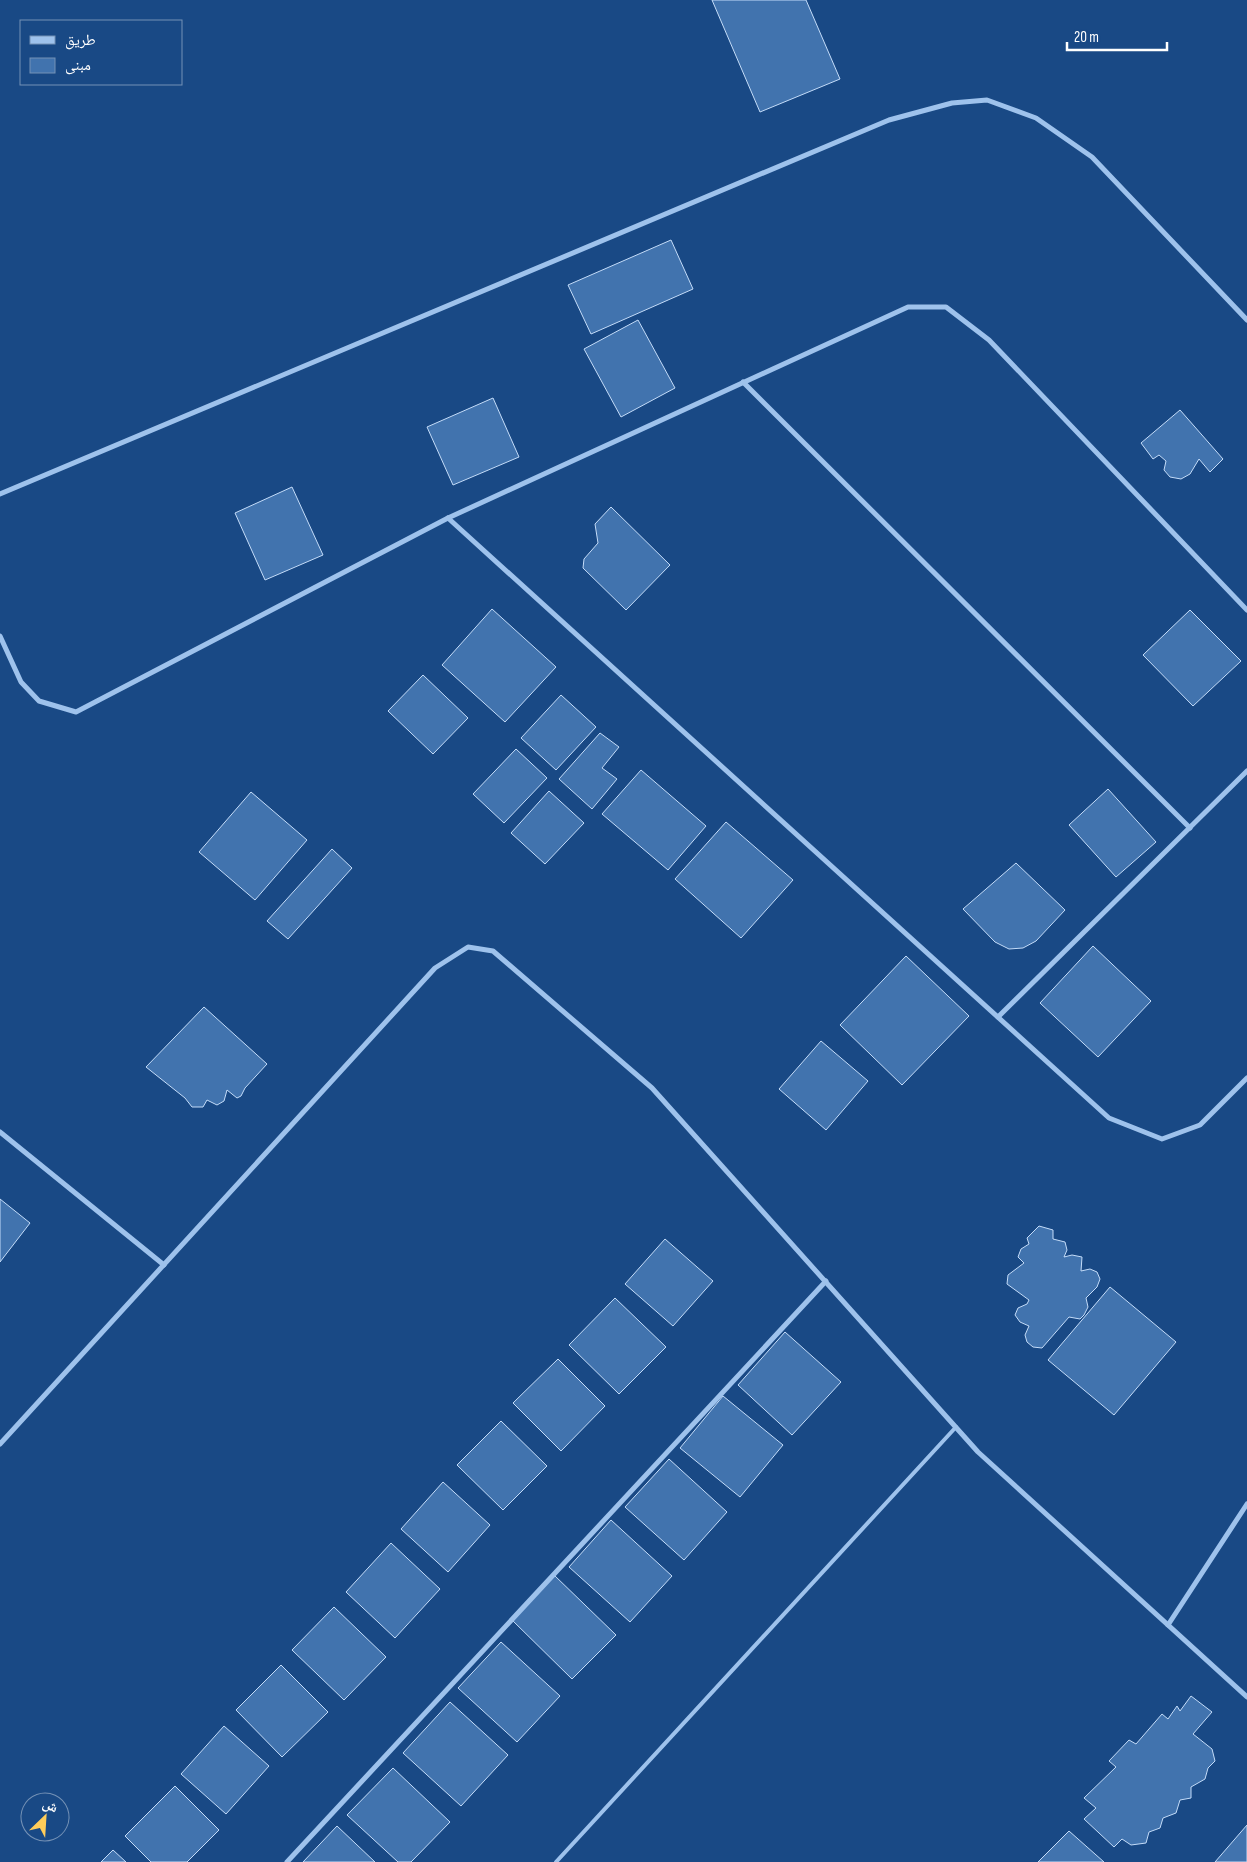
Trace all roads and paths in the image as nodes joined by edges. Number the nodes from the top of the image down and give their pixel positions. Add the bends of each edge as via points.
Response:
1 (1247, 320) edge
2 (743, 382) junction
3 (0, 494) edge
4 (448, 518) junction
5 (1247, 610) edge
6 (0, 636) edge
7 (1247, 771) edge
8 (1190, 828) junction
9 (998, 1017) junction
10 (1247, 1078) edge
11 (0, 1132) edge
12 (164, 1265) junction
13 (826, 1281) junction
14 (956, 1427) junction
15 (0, 1444) edge
16 (1247, 1504) edge
17 (1168, 1625) junction
18 (1247, 1698) edge
19 (288, 1862) edge
20 (556, 1862) edge

1 - 3 street via 1092,157 1028,115 987,100 952,103 889,120
2 - 4 street
2 - 5 street via 908,306 946,307 990,340
2 - 8 street
4 - 6 street via 76,712 39,701 21,682
4 - 9 street
7 - 8 street
8 - 9 street
9 - 10 street via 1109,1118 1162,1139 1200,1125
11 - 12 street
12 - 13 street via 435,968 468,947 493,951 652,1088
12 - 15 street
13 - 14 street
13 - 19 street
14 - 17 street via 978,1452
14 - 20 lane
16 - 17 street
17 - 18 street

